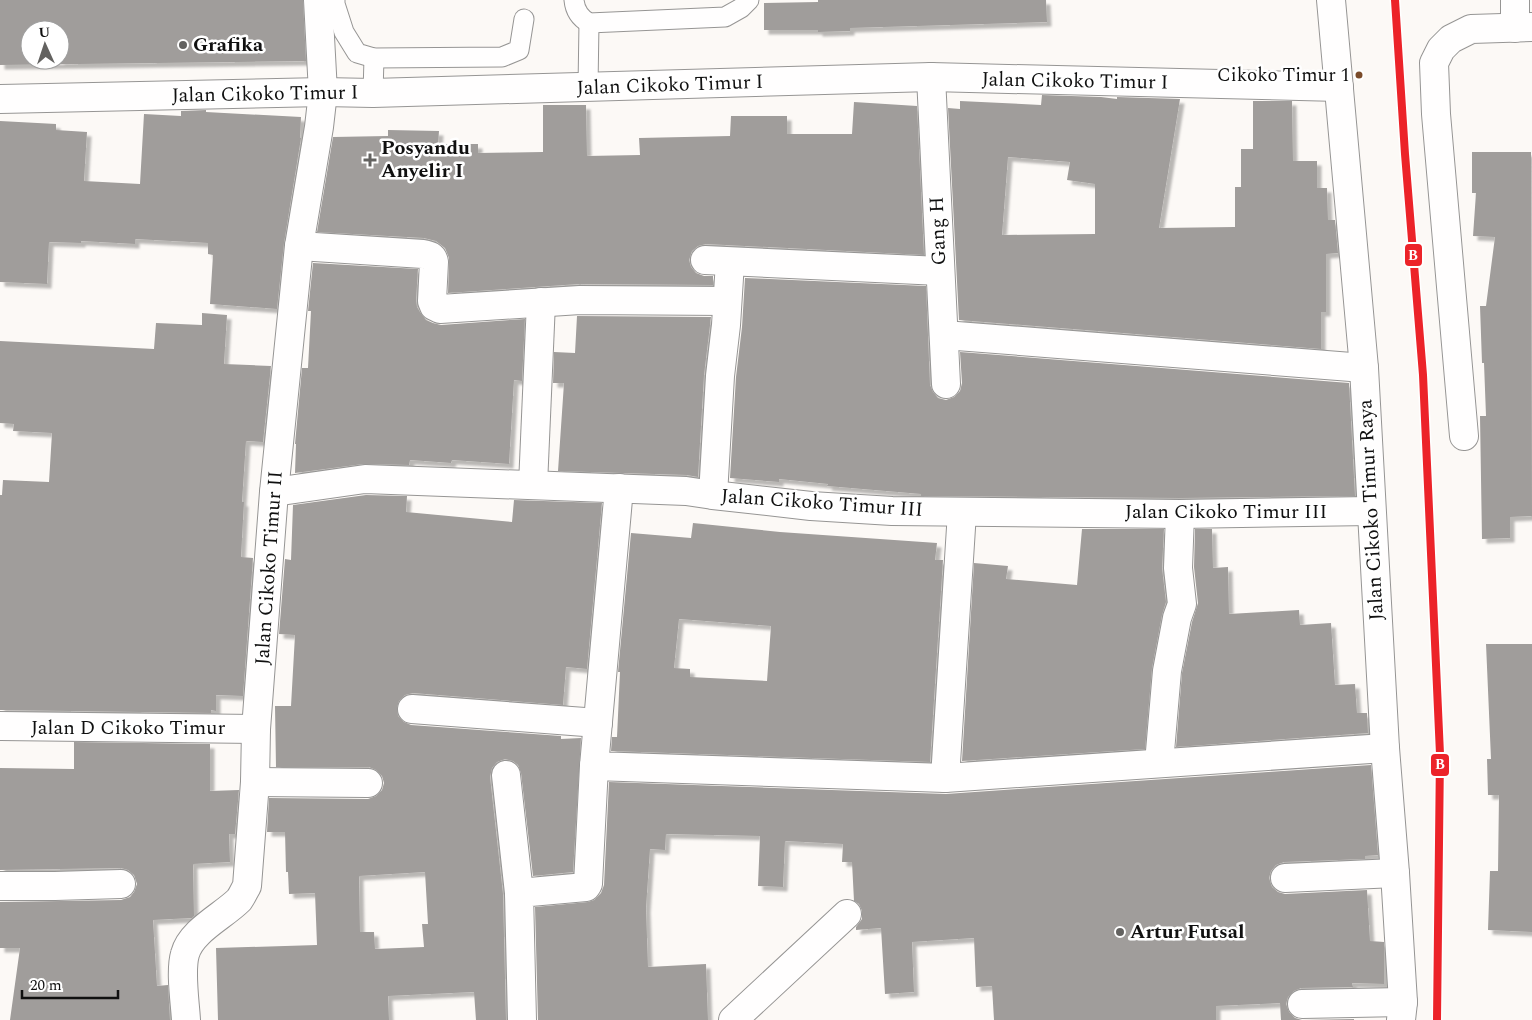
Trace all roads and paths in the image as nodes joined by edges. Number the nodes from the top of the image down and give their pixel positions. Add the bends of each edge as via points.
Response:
1 (318, 0) edge
2 (335, 0) edge
3 (574, 0) edge
4 (749, 0) edge
5 (1331, 0) edge
6 (1515, 0) edge
7 (524, 19) dead end
8 (589, 23) junction
9 (1524, 27) edge
10 (374, 58) junction
11 (931, 78) junction
12 (588, 87) junction
13 (1339, 87) junction
14 (323, 92) junction
15 (373, 93) junction
16 (0, 99) edge
17 (299, 246) junction
18 (940, 272) junction
19 (727, 301) junction
20 (541, 302) junction
21 (944, 335) junction
22 (1364, 368) junction
23 (946, 384) dead end
24 (1464, 436) dead end
25 (532, 485) junction
26 (619, 488) junction
27 (274, 492) junction
28 (713, 495) junction
29 (1371, 511) junction
30 (962, 512) junction
31 (1180, 514) junction
32 (412, 709) dead end
33 (598, 723) junction
34 (0, 726) edge
35 (256, 728) junction
36 (1385, 748) junction
37 (1159, 763) junction
38 (594, 766) junction
39 (506, 775) dead end
40 (945, 778) junction
41 (255, 782) junction
42 (368, 782) dead end
43 (1395, 873) junction
44 (1285, 878) dead end
45 (121, 884) dead end
46 (0, 886) edge
47 (519, 893) junction
48 (847, 914) dead end
49 (1302, 1004) dead end
50 (1402, 1011) edge
51 (186, 1020) edge
52 (522, 1020) edge
53 (733, 1020) edge

1 - 14 street, Jalan Cikoko Timur II
2 - 10 lane via 344,32 357,53
3 - 8 lane via 580,18
4 - 8 lane via 725,17
5 - 13 street, Jalan Cikoko Timur Raya
6 - 9 street
7 - 10 lane via 519,50 502,56
8 - 12 lane
9 - 24 street via 1471,29 1451,39 1434,63
10 - 15 lane
11 - 12 street, Jalan Cikoko Timur I
11 - 13 street, Jalan Cikoko Timur I
11 - 18 street, Gang H
12 - 15 street, Jalan Cikoko Timur I
13 - 22 street, Jalan Cikoko Timur Raya
14 - 15 street, Jalan Cikoko Timur I
14 - 16 street, Jalan Cikoko Timur I
14 - 17 street, Jalan Cikoko Timur II
17 - 20 street via 430,256 434,262 432,301 440,309
17 - 27 street, Jalan Cikoko Timur II
18 - 19 street via 718,261
18 - 21 street, Gang H
19 - 20 street
19 - 28 street
20 - 25 street
21 - 22 street
21 - 23 street, Gang H
22 - 29 street, Jalan Cikoko Timur Raya
25 - 26 street, Jalan Cikoko Timur III
25 - 27 street, Jalan Cikoko Timur III via 365,479
26 - 28 street, Jalan Cikoko Timur III
26 - 33 street
27 - 35 street, Jalan Cikoko Timur II
28 - 30 street, Jalan Cikoko Timur III via 811,506
29 - 31 street, Jalan Cikoko Timur III
29 - 36 street, Jalan Cikoko Timur Raya
30 - 31 street, Jalan Cikoko Timur III
30 - 40 street
31 - 37 street via 1178,568 1182,604 1167,671
32 - 33 street
33 - 38 street
34 - 35 street, Jalan D Cikoko Timur
35 - 41 street, Jalan Cikoko Timur II
36 - 37 street
36 - 43 street, Jalan Cikoko Timur Raya
37 - 40 street
38 - 40 street
38 - 47 street via 588,884 586,887
39 - 47 street
41 - 42 street
41 - 51 street, Jalan Cikoko Timur II via 247,886 239,899 190,943 184,969
43 - 44 street
43 - 50 street, Jalan Cikoko Timur Raya
45 - 46 street
47 - 52 street
48 - 53 street
49 - 50 street

